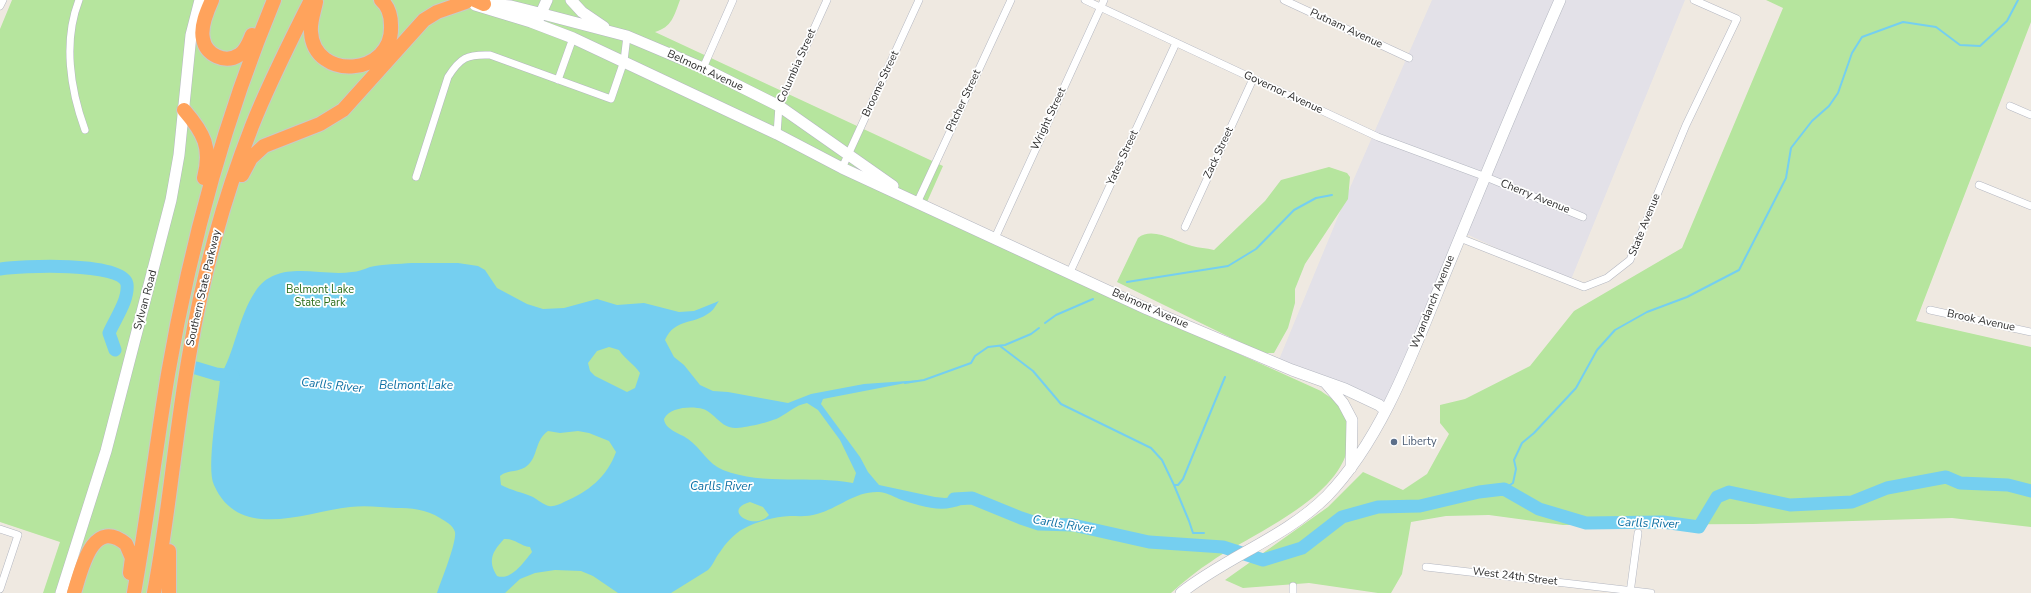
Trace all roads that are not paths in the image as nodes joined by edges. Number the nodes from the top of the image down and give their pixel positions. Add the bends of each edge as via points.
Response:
1 (3, 0) edge
2 (79, 0) edge
3 (192, 0) edge
4 (200, 0) edge
5 (212, 0) edge
6 (271, 0) edge
7 (274, 0) edge
8 (312, 0) edge
9 (317, 0) edge
10 (381, 0) edge
11 (547, 0) edge
12 (571, 0) edge
13 (733, 0) edge
14 (827, 0) edge
15 (919, 0) edge
16 (1011, 0) edge
17 (1085, 0) edge
18 (1104, 0) edge
19 (1284, 0) edge
20 (1560, 0) edge
21 (1694, 0) edge
22 (470, 2) edge
23 (0, 6) edge
24 (1101, 8) junction
25 (538, 19) junction
26 (577, 23) junction
27 (612, 32) junction
28 (191, 34) junction
29 (627, 36) junction
30 (573, 38) junction
31 (1176, 43) junction
32 (1408, 58) dead end
33 (624, 62) junction
34 (703, 68) junction
35 (1253, 79) junction
36 (558, 80) junction
37 (779, 106) junction
38 (2010, 106) dead end
39 (184, 110) junction
40 (2031, 115) edge
41 (85, 130) dead end
42 (778, 134) junction
43 (848, 154) junction
44 (842, 168) junction
45 (416, 177) dead end
46 (1486, 177) junction
47 (1978, 185) dead end
48 (917, 203) junction
49 (2031, 206) edge
50 (1583, 217) dead end
51 (1185, 227) dead end
52 (217, 232) junction
53 (197, 234) junction
54 (994, 238) junction
55 (1460, 238) junction
56 (1070, 272) junction
57 (1930, 310) dead end
58 (2031, 332) edge
59 (1324, 380) junction
60 (1385, 410) junction
61 (1351, 468) junction
62 (168, 508) junction
63 (0, 529) edge
64 (1638, 533) dead end
65 (1426, 567) dead end
66 (0, 589) edge
67 (1630, 592) edge
68 (61, 593) edge
69 (74, 593) edge
70 (131, 593) edge
71 (134, 593) edge
72 (154, 593) edge
73 (169, 593) edge
74 (1181, 593) edge
75 (1651, 593) edge

1 - 23 street
2 - 41 street via 74,14 69,56 80,117
3 - 28 street
4 - 28 street, Sylvan Road
5 - 6 highway via 203,28 204,42 213,55 228,59 239,55 245,49 258,20
7 - 53 highway, Southern State Parkway via 235,104
8 - 52 highway, Southern State Parkway via 252,126
9 - 10 highway via 311,24 313,42 317,50 329,61 349,67 373,61 387,45 392,24 390,14
11 - 25 street
12 - 27 street via 582,12
13 - 34 street
14 - 37 street, Columbia Street
15 - 43 street, Broome Street
16 - 48 street, Pitcher Street
17 - 24 street, Governor Avenue
18 - 24 street, Wright Street
19 - 32 street, Putnam Avenue
20 - 46 street, Wyandanch Avenue
21 - 55 street, State Avenue via 1737,19 1686,126 1630,260 1607,278 1584,287
22 - 25 street, Belmont Avenue
22 - 25 street, Belmont Avenue via 511,6
22 - 52 highway via 437,12 424,20 338,115 277,140 255,153
24 - 31 street, Governor Avenue
24 - 54 street, Wright Street
25 - 26 street, Belmont Avenue
25 - 30 street, Belmont Avenue
26 - 27 street, Belmont Avenue
26 - 30 street
27 - 29 street, Belmont Avenue
28 - 39 street, Sylvan Road
29 - 33 street
29 - 34 street, Belmont Avenue
30 - 33 street, Belmont Avenue
30 - 36 street
31 - 35 street, Governor Avenue
31 - 56 street, Yates Street
33 - 36 street via 611,99
33 - 42 street, Belmont Avenue
34 - 37 street, Belmont Avenue
35 - 46 street, Governor Avenue via 1378,137
35 - 51 street, Zack Street
36 - 45 street via 490,55 476,54 466,57 457,64 448,77
37 - 42 street, Columbia Street
37 - 43 street, Belmont Avenue
38 - 40 street
39 - 53 highway via 202,133 207,152
39 - 68 street, Sylvan Road via 175,185 100,471
42 - 44 street, Belmont Avenue
43 - 44 street, Broome Street
43 - 48 street, Belmont Avenue
44 - 48 street, Belmont Avenue
46 - 50 street, Cherry Avenue
46 - 55 street, Wyandanch Avenue
47 - 49 street
48 - 54 street, Belmont Avenue
52 - 62 highway, Southern State Parkway via 189,355
53 - 71 highway, Southern State Parkway via 168,374
54 - 56 street, Belmont Avenue
55 - 60 street, Wyandanch Avenue via 1407,365
56 - 59 street, Belmont Avenue via 1147,309 1292,370
57 - 58 street, Brook Avenue
59 - 60 street, Belmont Avenue via 1379,404
59 - 61 street via 1343,403 1352,420
60 - 61 street, Wyandanch Avenue
61 - 74 street, Wyandanch Avenue via 1325,498 1305,514
62 - 72 highway, Southern State Parkway
62 - 73 highway
63 - 66 street via 18,535
64 - 67 street
65 - 67 street, West 24th Street
67 - 75 street, West 24th Street
69 - 70 highway via 89,549 100,539 108,537 120,540 130,550

